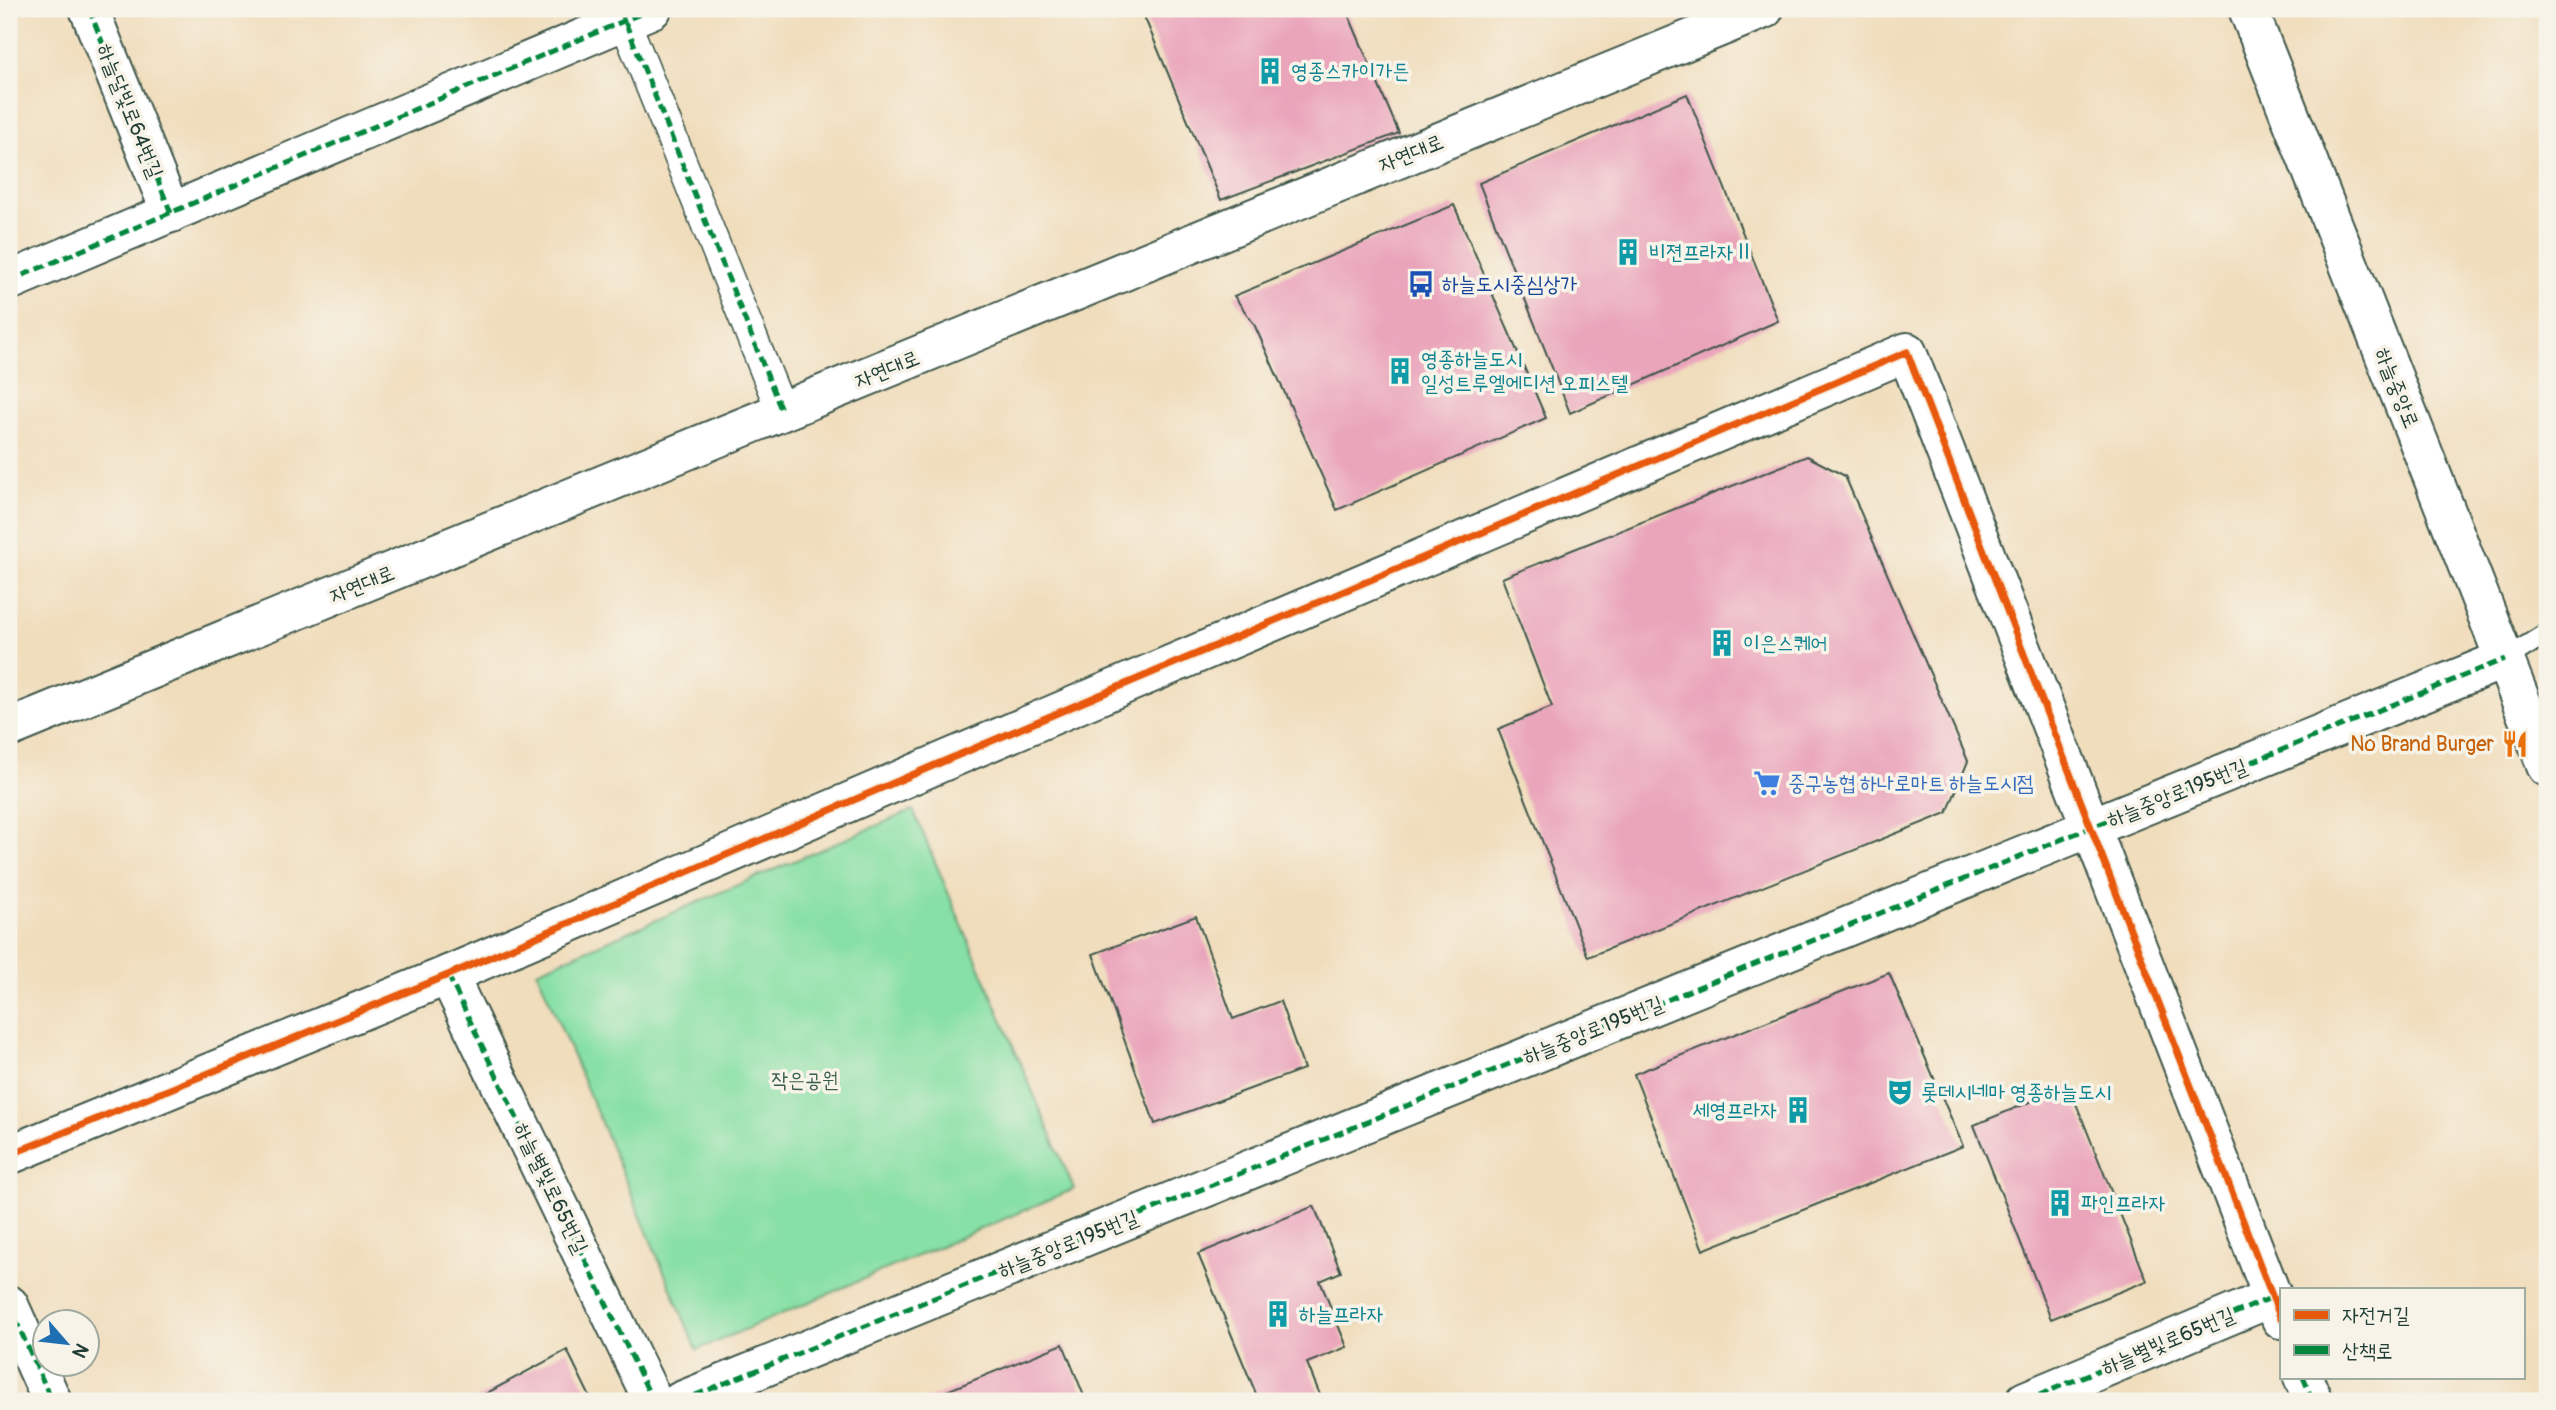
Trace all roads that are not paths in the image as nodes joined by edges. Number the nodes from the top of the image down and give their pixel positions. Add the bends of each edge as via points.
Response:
1 (89, 9) edge
2 (1764, 9) edge
3 (2248, 9) edge
4 (633, 13) edge
5 (171, 213) junction
6 (9, 281) edge
7 (782, 412) junction
8 (2547, 633) edge
9 (2505, 659) junction
10 (9, 728) edge
11 (2547, 767) edge
12 (2091, 828) junction
13 (448, 975) junction
14 (9, 1155) edge
15 (9, 1305) edge
16 (2277, 1308) edge
17 (2303, 1378) edge
18 (52, 1401) edge
19 (653, 1401) edge
20 (681, 1401) edge
21 (2025, 1401) edge
22 (2313, 1401) edge

1 - 5 street, 하늘달빛로64번길
2 - 7 street, 자연대로
3 - 9 street, 하늘중앙로
4 - 5 street
4 - 7 street
5 - 6 street
7 - 10 street, 자연대로
8 - 9 lane
9 - 11 street, 하늘중앙로
9 - 12 street, 하늘중앙로195번길
12 - 13 street via 1908,352
12 - 16 street
12 - 20 street, 하늘중앙로195번길
13 - 14 street
13 - 19 street, 하늘별빛로65번길
15 - 18 street
16 - 21 street, 하늘별빛로65번길
17 - 22 street

